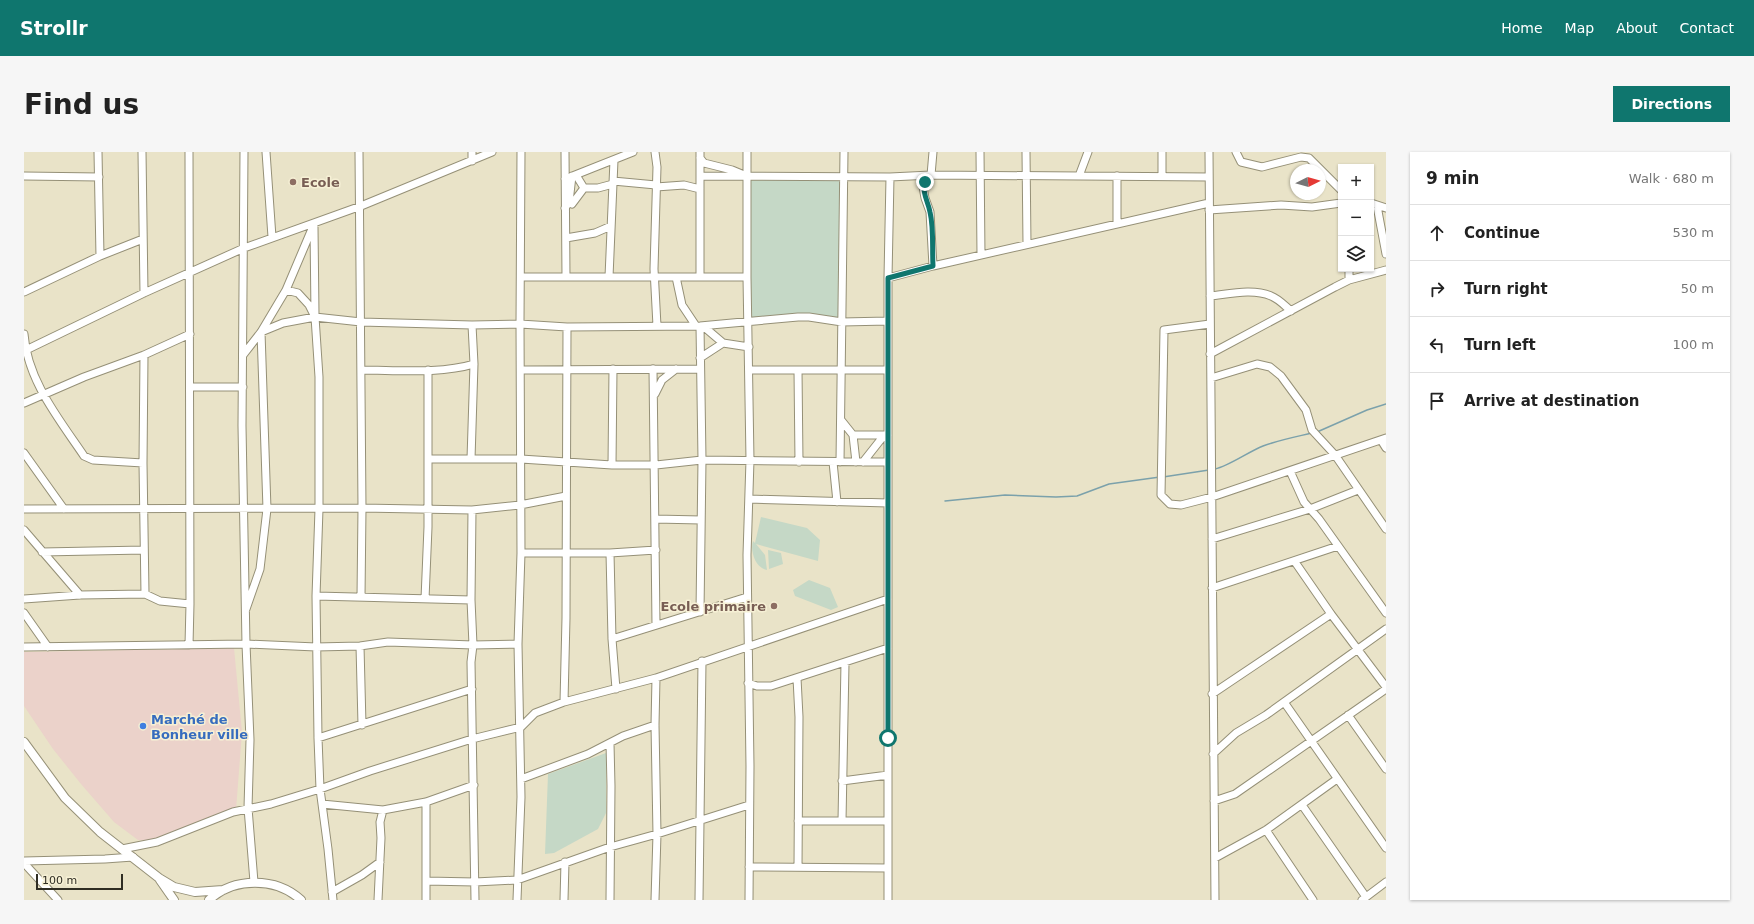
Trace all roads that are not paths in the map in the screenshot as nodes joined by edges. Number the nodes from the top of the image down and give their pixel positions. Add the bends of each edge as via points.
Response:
1 (98, 152) edge
2 (142, 152) edge
3 (189, 152) edge
4 (244, 152) edge
5 (266, 152) edge
6 (359, 152) edge
7 (472, 152) edge
8 (492, 152) edge
9 (522, 152) edge
10 (565, 152) edge
11 (633, 152) edge
12 (656, 152) edge
13 (747, 152) edge
14 (844, 152) edge
15 (933, 152) edge
16 (980, 152) edge
17 (1026, 152) edge
18 (1088, 152) edge
19 (1162, 152) edge
20 (1208, 152) edge
21 (1236, 152) edge
22 (700, 155) edge
23 (614, 160) junction
24 (472, 161) junction
25 (931, 175) junction
26 (24, 176) edge
27 (700, 176) junction
28 (747, 176) junction
29 (843, 176) junction
30 (980, 176) junction
31 (1026, 176) junction
32 (1079, 176) junction
33 (1116, 176) junction
34 (1162, 176) junction
35 (571, 177) junction
36 (890, 177) junction
37 (1209, 177) junction
38 (99, 178) junction
39 (613, 182) junction
40 (656, 186) junction
41 (1338, 187) edge
42 (584, 188) junction
43 (700, 189) junction
44 (1338, 203) edge
45 (567, 205) junction
46 (1374, 205) edge
47 (360, 206) junction
48 (1209, 206) junction
49 (1386, 208) edge
50 (1116, 223) junction
51 (314, 224) junction
52 (611, 226) junction
53 (272, 237) junction
54 (566, 238) junction
55 (143, 239) junction
56 (1027, 244) junction
57 (244, 248) junction
58 (1386, 254) edge
59 (981, 255) junction
60 (100, 256) junction
61 (933, 266) junction
62 (1386, 270) edge
63 (1349, 272) edge
64 (190, 273) junction
65 (521, 277) junction
66 (566, 277) junction
67 (609, 277) junction
68 (654, 277) junction
69 (676, 277) junction
70 (700, 277) junction
71 (747, 277) junction
72 (888, 278) junction
73 (1349, 280) junction
74 (286, 290) junction
75 (24, 292) edge
76 (144, 292) junction
77 (1210, 296) junction
78 (1291, 311) junction
79 (316, 317) junction
80 (888, 321) junction
81 (362, 322) junction
82 (842, 322) junction
83 (749, 323) junction
84 (520, 324) junction
85 (1210, 324) junction
86 (472, 325) junction
87 (657, 326) junction
88 (700, 326) junction
89 (566, 327) junction
90 (261, 332) junction
91 (24, 334) edge
92 (190, 334) junction
93 (723, 343) junction
94 (749, 347) junction
95 (25, 351) edge
96 (1210, 354) junction
97 (144, 355) junction
98 (243, 355) junction
99 (700, 358) junction
100 (474, 364) junction
101 (601, 369) junction
102 (653, 369) junction
103 (676, 369) junction
104 (700, 369) junction
105 (361, 370) junction
106 (428, 370) junction
107 (521, 370) junction
108 (566, 370) junction
109 (613, 370) junction
110 (749, 370) junction
111 (798, 370) junction
112 (842, 370) junction
113 (888, 370) junction
114 (1211, 378) junction
115 (190, 387) junction
116 (243, 387) junction
117 (612, 390) junction
118 (44, 395) junction
119 (654, 399) junction
120 (24, 403) edge
121 (841, 420) junction
122 (853, 435) junction
123 (888, 435) junction
124 (1383, 439) edge
125 (1386, 448) edge
126 (24, 453) edge
127 (1334, 455) junction
128 (428, 459) junction
129 (471, 459) junction
130 (521, 459) junction
131 (702, 460) junction
132 (750, 460) junction
133 (566, 462) junction
134 (798, 462) junction
135 (836, 462) junction
136 (859, 462) junction
137 (888, 462) junction
138 (143, 463) junction
139 (612, 465) junction
140 (656, 465) junction
141 (1290, 471) junction
142 (1358, 490) junction
143 (566, 496) junction
144 (1212, 497) junction
145 (749, 499) junction
146 (837, 502) junction
147 (888, 503) junction
148 (520, 506) junction
149 (144, 508) junction
150 (362, 508) junction
151 (24, 509) edge
152 (64, 509) junction
153 (190, 509) junction
154 (244, 509) junction
155 (267, 509) junction
156 (319, 509) junction
157 (427, 509) junction
158 (1310, 509) junction
159 (472, 510) junction
160 (655, 519) junction
161 (701, 520) junction
162 (1386, 529) edge
163 (24, 530) edge
164 (1212, 539) junction
165 (1338, 546) junction
166 (144, 550) junction
167 (656, 550) junction
168 (42, 552) junction
169 (565, 552) junction
170 (521, 553) junction
171 (610, 553) junction
172 (1295, 562) junction
173 (1212, 588) junction
174 (145, 594) junction
175 (80, 595) junction
176 (316, 596) junction
177 (361, 597) junction
178 (747, 597) junction
179 (426, 598) junction
180 (24, 599) edge
181 (888, 599) junction
182 (471, 600) junction
183 (190, 604) junction
184 (246, 609) junction
185 (700, 612) junction
186 (24, 613) edge
187 (1386, 613) edge
188 (1331, 614) junction
189 (656, 625) junction
190 (1386, 629) edge
191 (612, 639) junction
192 (246, 644) junction
193 (518, 644) junction
194 (189, 645) junction
195 (473, 645) junction
196 (360, 646) junction
197 (24, 647) edge
198 (48, 647) junction
199 (316, 647) junction
200 (748, 647) junction
201 (888, 648) junction
202 (1357, 650) junction
203 (702, 661) junction
204 (845, 663) junction
205 (656, 678) junction
206 (797, 678) junction
207 (748, 683) junction
208 (1386, 688) edge
209 (472, 689) junction
210 (616, 689) junction
211 (1212, 694) junction
212 (564, 702) junction
213 (1284, 702) junction
214 (1348, 715) junction
215 (362, 725) junction
216 (655, 725) junction
217 (521, 727) junction
218 (318, 738) junction
219 (472, 739) junction
220 (1311, 740) junction
221 (24, 742) edge
222 (610, 743) junction
223 (1213, 754) junction
224 (1386, 770) edge
225 (888, 775) junction
226 (521, 779) junction
227 (1337, 779) junction
228 (842, 781) junction
229 (474, 785) junction
230 (320, 790) junction
231 (1214, 801) junction
232 (426, 802) junction
233 (322, 804) junction
234 (749, 805) junction
235 (1302, 805) junction
236 (248, 808) junction
237 (383, 810) junction
238 (888, 820) junction
239 (701, 821) junction
240 (798, 821) junction
241 (842, 821) junction
242 (1266, 830) junction
243 (657, 834) junction
244 (610, 847) junction
245 (1386, 848) edge
246 (122, 849) junction
247 (133, 857) junction
248 (1215, 858) junction
249 (24, 862) edge
250 (380, 862) junction
251 (565, 862) junction
252 (749, 867) junction
253 (798, 867) junction
254 (888, 868) junction
255 (159, 878) junction
256 (517, 880) junction
257 (426, 881) junction
258 (254, 882) junction
259 (475, 882) junction
260 (1386, 882) edge
261 (223, 890) junction
262 (332, 892) junction
263 (1364, 898) edge
264 (58, 900) edge
265 (174, 900) edge
266 (209, 900) edge
267 (301, 900) edge
268 (333, 900) edge
269 (378, 900) edge
270 (426, 900) edge
271 (475, 900) edge
272 (517, 900) edge
273 (564, 900) edge
274 (610, 900) edge
275 (655, 900) edge
276 (699, 900) edge
277 (749, 900) edge
278 (888, 900) edge
279 (1215, 900) edge
280 (1314, 900) edge

1 - 38 street
2 - 55 street
3 - 64 street
4 - 57 street
5 - 53 street
6 - 47 street
7 - 24 street
8 - 24 street
9 - 65 street
10 - 35 street
11 - 23 street
12 - 40 street
13 - 28 street
14 - 29 street
15 - 25 street
16 - 30 street
17 - 31 street
18 - 32 street
19 - 34 street
20 - 37 street
21 - 41 street via 1241,162 1256,167 1301,157 1309,158
22 - 27 street
22 - 28 street via 704,163
23 - 35 street
23 - 39 street
24 - 47 street
25 - 30 street
25 - 36 street
25 - 61 street via 924,188 930,212
26 - 38 street
27 - 28 street
27 - 43 street
28 - 29 street
28 - 71 street
29 - 36 street
29 - 82 street
30 - 31 street
30 - 59 street
31 - 32 street
31 - 56 street
32 - 33 street
33 - 34 street
33 - 50 street
34 - 37 street
35 - 42 street
35 - 45 street
36 - 72 street
37 - 48 street
38 - 60 street
39 - 40 street
39 - 42 street via 598,188
39 - 52 street
40 - 43 street via 684,185
40 - 68 street
42 - 45 street via 572,204
43 - 70 street
44 - 48 street via 1312,207
45 - 54 street
46 - 49 street
46 - 58 street
47 - 51 street
47 - 81 street
48 - 50 street
48 - 77 street
50 - 56 street
51 - 53 street
51 - 74 street
51 - 79 street
52 - 54 street via 595,233
52 - 67 street
53 - 57 street
54 - 66 street
55 - 60 street
55 - 76 street
56 - 59 street
57 - 64 street
57 - 98 street
59 - 61 street
60 - 75 street
61 - 72 street
62 - 73 street
63 - 73 street
64 - 76 street
64 - 92 street
65 - 66 street
65 - 84 street
66 - 67 street
67 - 68 street
68 - 69 street
68 - 87 street
69 - 70 street
69 - 88 street via 682,305
70 - 71 street
71 - 83 street
72 - 80 street
73 - 78 street
74 - 79 street via 298,294
74 - 90 street
76 - 95 street
77 - 78 street via 1256,292 1271,295
77 - 85 street
78 - 96 street
79 - 81 street
79 - 90 street via 283,323
79 - 156 street via 319,371
80 - 82 street
80 - 113 street
81 - 86 street
81 - 105 street
82 - 83 street via 798,317
82 - 112 street
83 - 88 street
83 - 94 street
84 - 86 street
84 - 89 street
84 - 107 street
85 - 96 street
85 - 144 street via 1164,330 1162,495 1164,500 1175,505
86 - 100 street
87 - 88 street
87 - 89 street
88 - 93 street
88 - 99 street
89 - 108 street
90 - 98 street
90 - 155 street
91 - 95 street
92 - 97 street
92 - 115 street
93 - 94 street
93 - 99 street
94 - 110 street
95 - 118 street
96 - 114 street
97 - 118 street
97 - 138 street
98 - 116 street
99 - 104 street
100 - 106 street via 460,368
100 - 129 street
101 - 108 street
101 - 109 street
101 - 117 street
102 - 103 street
102 - 109 street
102 - 119 street
103 - 104 street
103 - 119 street via 662,380
104 - 131 street
105 - 106 street
105 - 150 street
106 - 128 street
107 - 108 street
107 - 130 street
108 - 133 street
109 - 117 street
110 - 111 street
110 - 132 street
111 - 112 street
111 - 134 street
112 - 113 street
112 - 121 street
113 - 123 street
114 - 127 street via 1257,364 1270,367 1281,376 1306,410 1312,430
114 - 144 street
115 - 116 street
115 - 153 street
116 - 154 street
117 - 139 street
118 - 120 street
118 - 138 street via 84,456 93,460
119 - 140 street
121 - 122 street
121 - 135 street
122 - 123 street
122 - 136 street
123 - 136 street
123 - 137 street
124 - 125 street
124 - 127 street
126 - 152 street
127 - 141 street
127 - 142 street
128 - 129 street
128 - 157 street
129 - 130 street
130 - 133 street
130 - 148 street
131 - 132 street
131 - 140 street
131 - 161 street
132 - 134 street
132 - 145 street
133 - 139 street
133 - 143 street
134 - 135 street
135 - 136 street
135 - 146 street
136 - 137 street
137 - 147 street
138 - 149 street
139 - 140 street
140 - 160 street
141 - 144 street
141 - 158 street via 1298,493
142 - 158 street
142 - 162 street
143 - 148 street
143 - 169 street
144 - 164 street
145 - 146 street
145 - 178 street
146 - 147 street
147 - 181 street
148 - 159 street
148 - 170 street
149 - 152 street
149 - 153 street
149 - 166 street
150 - 156 street
150 - 157 street
150 - 177 street
151 - 152 street
153 - 154 street
153 - 183 street
154 - 155 street
154 - 184 street
155 - 156 street
155 - 184 street via 260,569
156 - 176 street
157 - 159 street
157 - 179 street
158 - 164 street
158 - 165 street
159 - 182 street
160 - 161 street
160 - 167 street
161 - 185 street
163 - 168 street
164 - 173 street
165 - 172 street
165 - 187 street
166 - 168 street
166 - 174 street
167 - 171 street
167 - 189 street
168 - 175 street
169 - 170 street
169 - 171 street
169 - 212 street
170 - 193 street
171 - 191 street
172 - 173 street
172 - 188 street
173 - 211 street
174 - 175 street
174 - 183 street via 160,601
175 - 180 street
176 - 177 street
176 - 199 street
177 - 179 street
178 - 185 street
178 - 200 street
179 - 182 street
181 - 200 street
181 - 201 street
182 - 195 street
183 - 194 street
184 - 192 street
185 - 189 street
186 - 198 street
188 - 202 street
188 - 211 street
189 - 191 street
190 - 202 street
191 - 210 street
192 - 194 street
192 - 199 street
192 - 236 street via 250,740
193 - 195 street
193 - 217 street
194 - 198 street
195 - 196 street via 388,642
195 - 209 street
196 - 199 street
196 - 215 street
197 - 198 street
199 - 218 street
200 - 203 street
200 - 207 street
201 - 204 street
201 - 225 street
202 - 208 street
202 - 213 street
203 - 205 street
203 - 239 street
204 - 206 street
204 - 228 street
205 - 210 street
205 - 216 street
206 - 207 street via 771,686
206 - 240 street
207 - 234 street
208 - 214 street
209 - 215 street
209 - 219 street
210 - 212 street
211 - 223 street
212 - 217 street via 535,714
213 - 220 street
213 - 223 street via 1236,733
214 - 220 street
214 - 224 street
215 - 218 street
216 - 222 street
216 - 243 street
217 - 219 street
217 - 226 street
218 - 230 street
219 - 229 street
219 - 230 street via 370,771
220 - 227 street
220 - 231 street via 1235,794
221 - 246 street via 65,798 92,825
222 - 226 street
222 - 244 street
223 - 231 street
225 - 228 street
225 - 238 street
226 - 256 street
227 - 235 street
227 - 245 street
228 - 241 street
229 - 232 street
229 - 259 street
230 - 233 street
230 - 236 street via 265,806
231 - 248 street
232 - 237 street
232 - 257 street
233 - 237 street
233 - 262 street
234 - 239 street
234 - 252 street
235 - 242 street
235 - 263 street
236 - 246 street via 157,842
236 - 258 street
237 - 250 street via 380,822
238 - 241 street
238 - 254 street
239 - 243 street
239 - 276 street
240 - 241 street
240 - 253 street
242 - 248 street
242 - 280 street
243 - 244 street
243 - 275 street
244 - 251 street
244 - 274 street
246 - 247 street
247 - 249 street
247 - 255 street
248 - 279 street
249 - 264 street
250 - 262 street
250 - 269 street
251 - 256 street
251 - 273 street
252 - 253 street
252 - 277 street
253 - 254 street
254 - 278 street
255 - 261 street via 174,886 195,892
255 - 265 street
256 - 259 street
256 - 272 street
257 - 259 street
257 - 270 street
258 - 261 street via 238,884
258 - 267 street via 285,889
259 - 271 street
260 - 263 street
261 - 266 street
262 - 268 street

